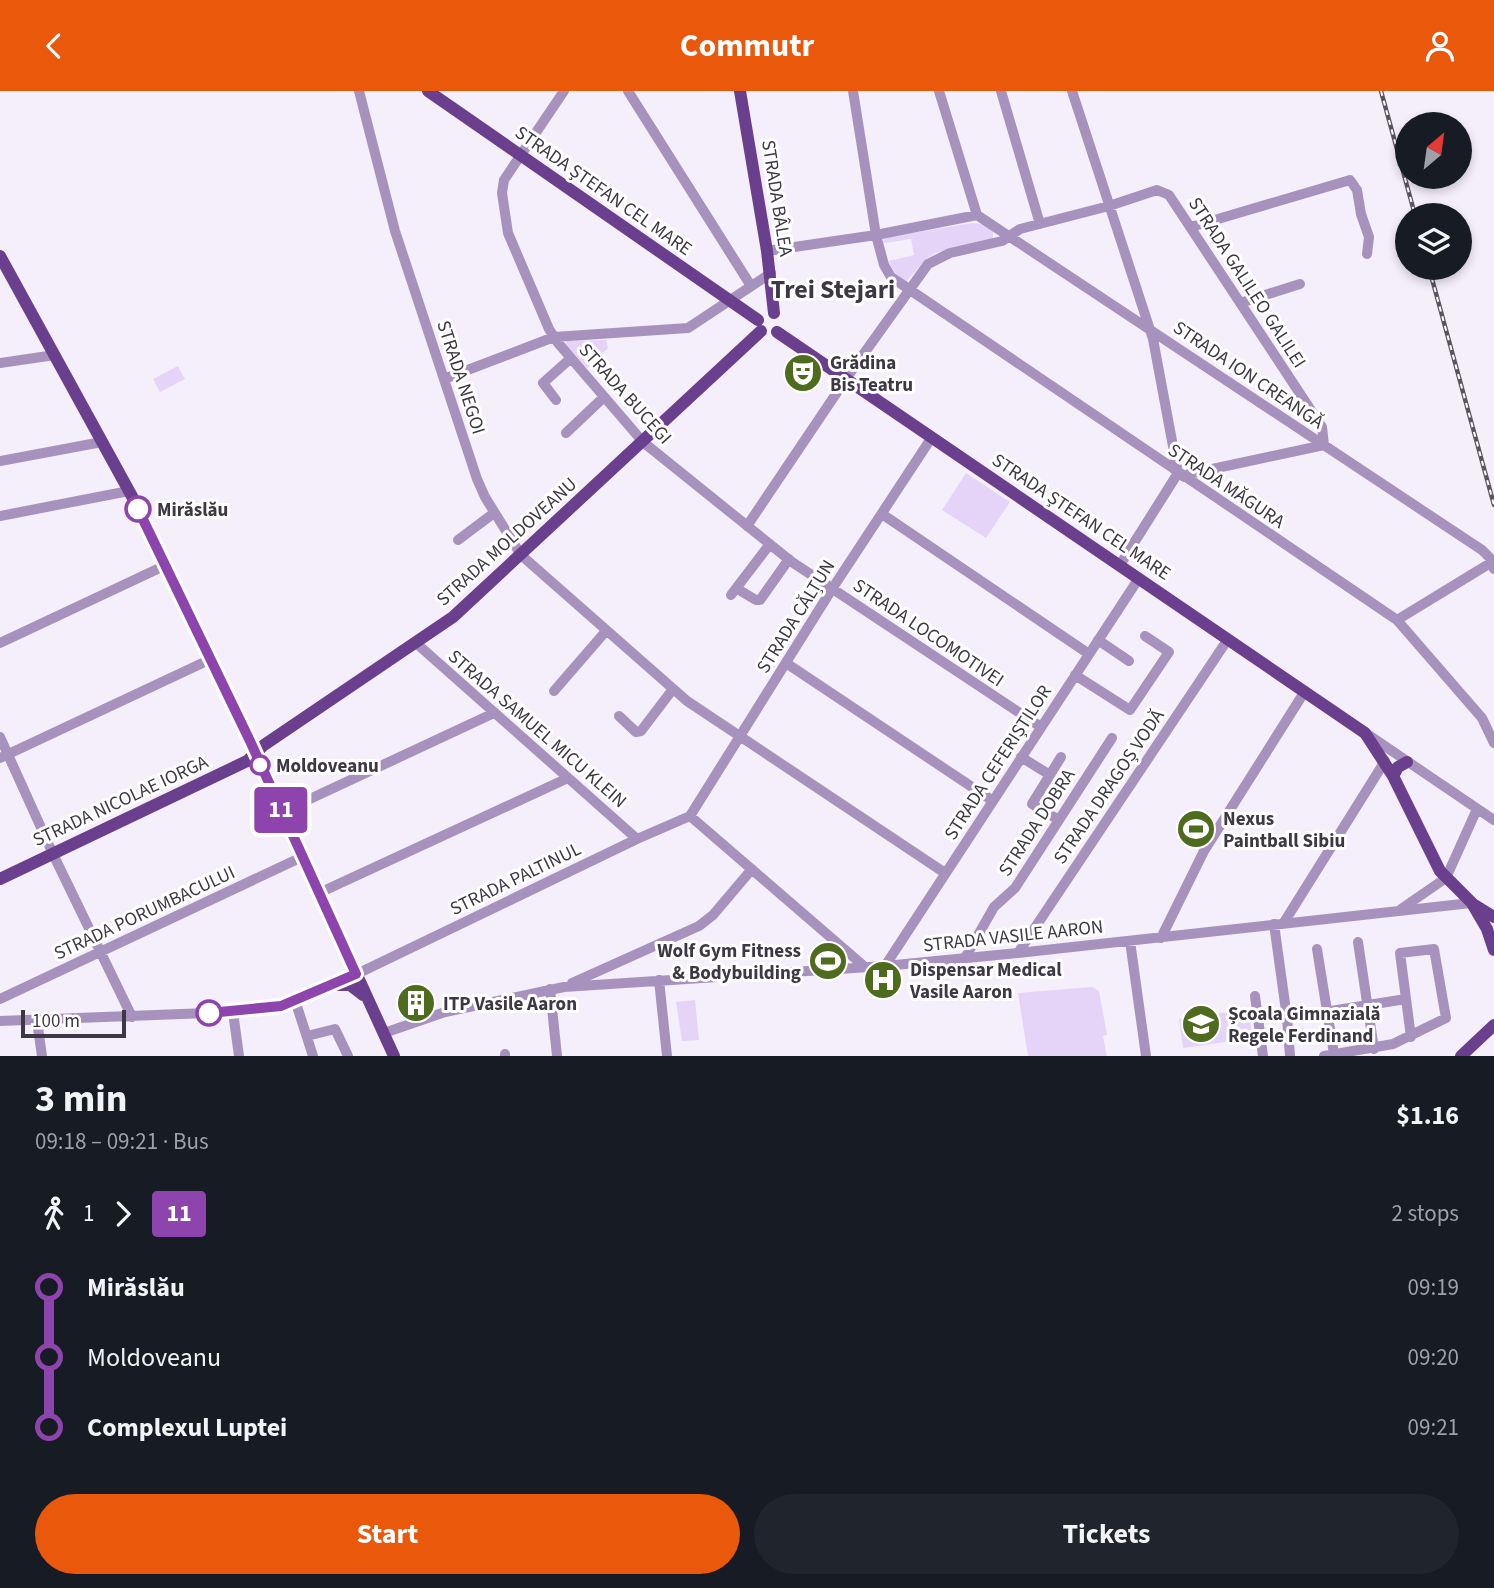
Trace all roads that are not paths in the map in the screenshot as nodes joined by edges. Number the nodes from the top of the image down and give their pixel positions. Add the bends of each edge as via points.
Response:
1 (359, 91) edge
2 (428, 91) edge
3 (564, 91) edge
4 (628, 91) edge
5 (740, 91) edge
6 (853, 91) edge
7 (939, 91) edge
8 (1001, 91) edge
9 (1072, 91) edge
10 (521, 155) junction
11 (1109, 206) junction
12 (977, 215) junction
13 (1040, 224) junction
14 (1191, 227) junction
15 (876, 235) junction
16 (1011, 235) junction
17 (768, 251) junction
18 (1367, 254) dead end
19 (2, 263) edge
20 (771, 274) junction
21 (1300, 284) dead end
22 (751, 286) junction
23 (908, 290) junction
24 (730, 301) junction
25 (1240, 303) junction
26 (774, 313) junction
27 (760, 326) junction
28 (1149, 328) junction
29 (777, 332) junction
30 (554, 337) junction
31 (55, 355) junction
32 (571, 358) junction
33 (0, 363) edge
34 (444, 379) junction
35 (846, 379) junction
36 (604, 397) junction
37 (556, 400) dead end
38 (566, 433) dead end
39 (932, 437) junction
40 (102, 442) junction
41 (643, 442) junction
42 (1324, 445) junction
43 (0, 461) edge
44 (1181, 475) junction
45 (129, 491) junction
46 (494, 513) junction
47 (882, 514) junction
48 (0, 516) edge
49 (747, 526) junction
50 (458, 540) dead end
51 (770, 544) junction
52 (521, 555) junction
53 (789, 559) junction
54 (166, 565) junction
55 (1120, 565) junction
56 (1493, 565) edge
57 (1139, 578) junction
58 (832, 589) junction
59 (1397, 620) junction
60 (606, 631) junction
61 (1145, 636) dead end
62 (1227, 639) junction
63 (1098, 640) junction
64 (0, 643) edge
65 (416, 643) junction
66 (1089, 654) junction
67 (211, 659) junction
68 (1129, 661) dead end
69 (786, 663) junction
70 (1075, 675) junction
71 (673, 689) junction
72 (554, 691) dead end
73 (1305, 691) junction
74 (494, 713) junction
75 (619, 716) dead end
76 (1041, 727) junction
77 (1365, 733) junction
78 (0, 737) edge
79 (740, 737) junction
80 (1112, 739) dead end
81 (1494, 743) edge
82 (255, 753) junction
83 (4, 756) edge
84 (1021, 757) junction
85 (1061, 757) dead end
86 (1385, 761) junction
87 (1406, 762) junction
88 (1050, 775) junction
89 (1393, 776) junction
90 (568, 778) junction
91 (993, 801) junction
92 (1477, 809) junction
93 (282, 812) junction
94 (690, 816) junction
95 (1059, 820) junction
96 (1494, 820) edge
97 (637, 839) junction
98 (53, 854) junction
99 (302, 857) junction
100 (752, 869) junction
101 (945, 873) junction
102 (1446, 878) junction
103 (0, 879) edge
104 (319, 893) junction
105 (1472, 904) junction
106 (1399, 910) junction
107 (1494, 917) edge
108 (1279, 924) junction
109 (1161, 938) junction
110 (1129, 941) junction
111 (1358, 943) dead end
112 (1317, 949) dead end
113 (1494, 950) edge
114 (100, 952) junction
115 (1018, 953) junction
116 (965, 958) junction
117 (885, 965) junction
118 (865, 967) junction
119 (356, 974) junction
120 (659, 980) junction
121 (329, 985) junction
122 (564, 987) junction
123 (550, 989) junction
124 (1255, 996) dead end
125 (0, 999) edge
126 (1406, 999) junction
127 (295, 1000) junction
128 (369, 1003) junction
129 (1367, 1005) junction
130 (233, 1012) junction
131 (1327, 1012) junction
132 (1494, 1014) edge
133 (132, 1017) junction
134 (1287, 1018) junction
135 (0, 1021) edge
136 (37, 1021) junction
137 (1494, 1025) edge
138 (384, 1033) junction
139 (307, 1036) junction
140 (1411, 1037) junction
141 (1483, 1037) junction
142 (1374, 1049) junction
143 (1329, 1055) edge
144 (42, 1056) edge
145 (239, 1056) edge
146 (313, 1056) edge
147 (348, 1056) edge
148 (394, 1056) edge
149 (557, 1056) edge
150 (667, 1056) edge
151 (1146, 1056) edge
152 (1263, 1056) edge
153 (1290, 1056) edge
154 (1461, 1056) edge

1 - 34 street, STRADA NEGOI via 395,230
2 - 10 main road, STRADA ȘTEFAN CEL MARE
3 - 10 street, STRADA BUCEGI
4 - 22 street
5 - 17 main road, STRADA BÂLEA
6 - 15 street, STRADA MĂGURA
7 - 12 street
8 - 13 street
9 - 11 street
10 - 24 main road, STRADA ȘTEFAN CEL MARE
10 - 30 street, STRADA BUCEGI via 504,180 503,206 508,233
11 - 13 street
11 - 14 street, STRADA GALILEO GALILEI via 1161,190
11 - 28 street
12 - 15 street
12 - 16 street, STRADA ION CREANGĂ
13 - 16 street
14 - 18 street via 1350,180 1369,237
14 - 25 street, STRADA GALILEO GALILEI
15 - 17 street
15 - 23 street, STRADA MĂGURA via 886,270
16 - 23 street via 994,244 940,256
16 - 28 street, STRADA ION CREANGĂ
17 - 20 main road, STRADA BÂLEA
19 - 31 main road
20 - 22 street
20 - 26 main road, STRADA BÂLEA
21 - 25 street
22 - 24 street
23 - 35 street
23 - 44 street, STRADA MĂGURA
24 - 27 main road, STRADA ȘTEFAN CEL MARE
24 - 30 street via 684,329
25 - 42 street, STRADA GALILEO GALILEI via 1322,427
26 - 27 main road via 766,312
26 - 29 main road via 781,324
27 - 29 main road via 769,335
27 - 41 main road, STRADA MOLDOVEANU
28 - 42 street, STRADA ION CREANGĂ
28 - 44 street
29 - 35 main road, STRADA ȘTEFAN CEL MARE
30 - 32 street, STRADA BUCEGI
30 - 34 street
31 - 33 street
31 - 40 main road
32 - 36 street, STRADA BUCEGI
32 - 37 street via 543,383
34 - 46 street, STRADA NEGOI via 480,487
35 - 39 main road, STRADA ȘTEFAN CEL MARE
35 - 49 street
36 - 38 street
36 - 41 street, STRADA BUCEGI
39 - 47 street, STRADA CĂLȚUN
39 - 55 main road, STRADA ȘTEFAN CEL MARE
40 - 43 street
40 - 45 main road
41 - 49 street, STRADA BUCEGI
41 - 52 main road, STRADA MOLDOVEANU
42 - 44 street
42 - 56 street, STRADA ION CREANGĂ via 1482,550
44 - 55 street
44 - 59 street, STRADA MĂGURA
45 - 48 street
45 - 54 main road
46 - 50 street
46 - 52 street, STRADA NEGOI
47 - 58 street, STRADA CĂLȚUN
47 - 66 street
49 - 51 street, STRADA BUCEGI
51 - 53 street, STRADA BUCEGI
51 - 53 street via 735,593 760,600
52 - 60 street, STRADA NEGOI
52 - 65 main road, STRADA MOLDOVEANU via 453,617
53 - 58 street, STRADA BUCEGI
54 - 64 street
54 - 67 main road
55 - 57 main road, STRADA ȘTEFAN CEL MARE
56 - 59 street
57 - 62 main road, STRADA ȘTEFAN CEL MARE
57 - 63 street, STRADA CEFERIȘTILOR
58 - 69 street, STRADA CĂLȚUN
58 - 76 street, STRADA LOCOMOTIVEI
59 - 81 street, STRADA MĂGURA via 1482,717
60 - 71 street, STRADA NEGOI
60 - 72 street
61 - 70 street via 1170,652 1130,710
62 - 73 main road, STRADA ȘTEFAN CEL MARE
62 - 115 street, STRADA DRAGOȘ VODĂ
63 - 66 street, STRADA CEFERIȘTILOR
63 - 68 street
65 - 74 street, STRADA SAMUEL MICU KLEIN
65 - 82 main road, STRADA MOLDOVEANU
66 - 70 street, STRADA CEFERIȘTILOR
67 - 82 main road
67 - 83 street
69 - 79 street, STRADA CĂLȚUN
69 - 91 street
70 - 76 street, STRADA CEFERIȘTILOR
71 - 75 street via 638,732
71 - 79 street, STRADA NEGOI
73 - 77 main road, STRADA ȘTEFAN CEL MARE
73 - 109 street via 1204,851
74 - 90 street, STRADA SAMUEL MICU KLEIN
74 - 93 street
76 - 84 street, STRADA CEFERIȘTILOR
77 - 86 main road, STRADA ȘTEFAN CEL MARE
77 - 87 street, STRADA ȘTEFAN CEL MARE
78 - 83 street
79 - 94 street, STRADA CĂLȚUN
79 - 101 street, STRADA NEGOI
80 - 95 street, STRADA DOBRA
82 - 93 main road
82 - 98 main road, STRADA NICOLAE IORGA via 247,761
83 - 98 street
84 - 88 street
84 - 91 street, STRADA CEFERIȘTILOR
85 - 88 street
86 - 89 main road, STRADA ȘTEFAN CEL MARE
86 - 108 street
87 - 89 main road
87 - 92 street, STRADA ȘTEFAN CEL MARE
88 - 95 street via 1032,804
89 - 102 main road, STRADA ȘTEFAN CEL MARE via 1427,850
90 - 97 street, STRADA SAMUEL MICU KLEIN
90 - 104 street
91 - 101 street, STRADA CEFERIȘTILOR
92 - 96 street, STRADA ȘTEFAN CEL MARE
92 - 102 street
93 - 99 main road
94 - 97 street, STRADA PALTINUL
94 - 100 street
95 - 116 street, STRADA DOBRA via 1014,888 995,907
97 - 119 street, STRADA PALTINUL
98 - 103 main road, STRADA NICOLAE IORGA
98 - 114 street
99 - 104 main road
99 - 114 street, STRADA PORUMBACULUI
100 - 118 street
100 - 122 street via 699,926
101 - 117 street, STRADA CEFERIȘTILOR
102 - 105 main road, STRADA ȘTEFAN CEL MARE
102 - 106 street, STRADA VASILE AARON
104 - 119 main road
105 - 106 street, STRADA VASILE AARON
105 - 107 main road, STRADA ȘTEFAN CEL MARE
105 - 113 main road
106 - 108 street, STRADA VASILE AARON
108 - 109 street, STRADA VASILE AARON
108 - 134 street
109 - 110 street, STRADA VASILE AARON
110 - 115 street, STRADA VASILE AARON
110 - 151 street
111 - 129 street
112 - 131 street
114 - 125 street, STRADA PORUMBACULUI
114 - 133 street
115 - 116 street, STRADA VASILE AARON
116 - 117 street, STRADA VASILE AARON
117 - 118 street, STRADA VASILE AARON
118 - 120 street, STRADA VASILE AARON
119 - 121 street, STRADA PALTINUL
119 - 128 main road
120 - 122 street, STRADA VASILE AARON
120 - 150 street
121 - 127 street, STRADA PALTINUL
121 - 128 main road via 350,985
122 - 123 street, STRADA VASILE AARON
123 - 138 street, STRADA VASILE AARON via 445,1012
123 - 149 street
124 - 152 street
126 - 129 street
126 - 140 street
126 - 140 street via 1400,953 1436,951 1446,1018
127 - 130 street, STRADA PALTINUL via 274,1008
127 - 139 street
128 - 138 main road
129 - 131 street
129 - 142 street
130 - 133 street, STRADA PALTINUL
130 - 145 street
131 - 134 street
131 - 143 street
132 - 141 main road
133 - 136 street, STRADA PALTINUL
134 - 153 street
135 - 136 street, STRADA PALTINUL
136 - 144 street
137 - 141 main road
138 - 148 main road
139 - 146 street
139 - 147 street via 334,1029
140 - 142 street
141 - 154 main road
142 - 143 street

